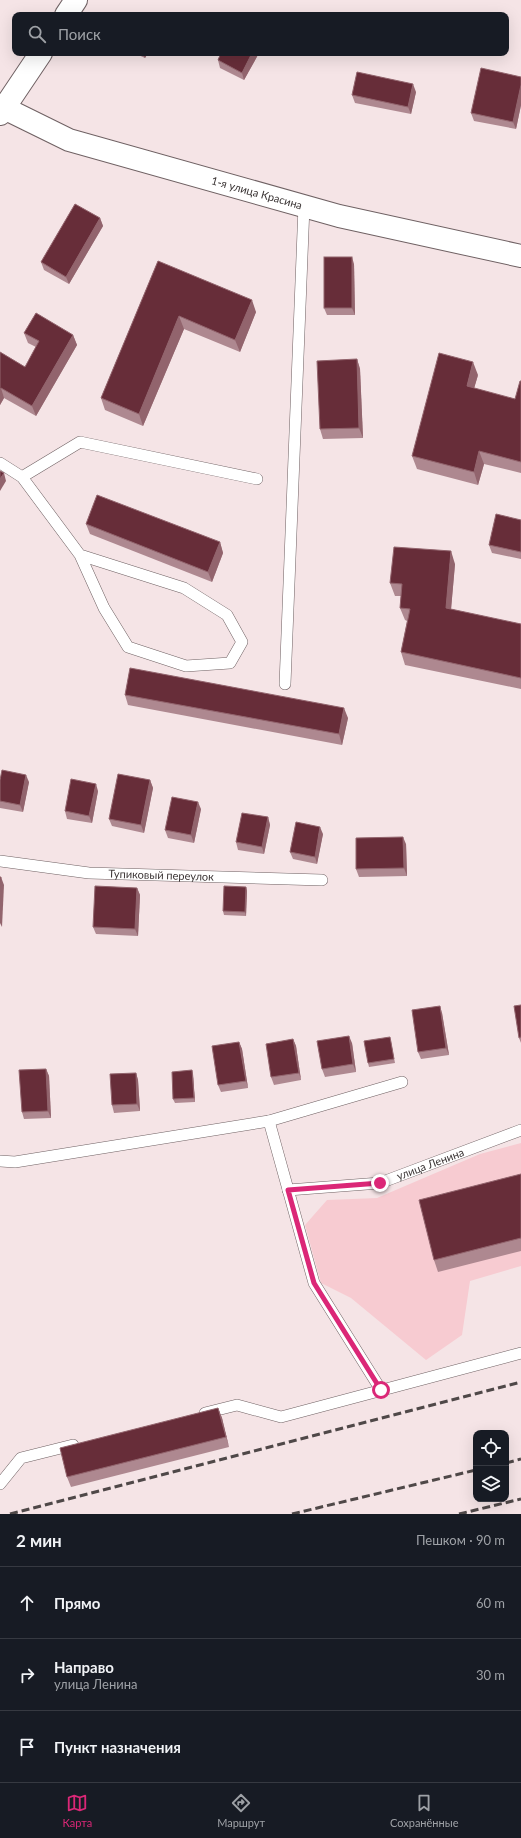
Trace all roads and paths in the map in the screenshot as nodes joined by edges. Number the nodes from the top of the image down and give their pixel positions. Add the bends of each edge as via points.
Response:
1 (76, 0) edge
2 (68, 12) edge
3 (39, 56) edge
4 (2, 109) edge
5 (304, 206) junction
6 (521, 256) edge
7 (0, 463) edge
8 (22, 477) junction
9 (257, 479) dead end
10 (80, 555) junction
11 (285, 684) dead end
12 (0, 861) edge
13 (322, 880) dead end
14 (402, 1082) dead end
15 (270, 1121) junction
16 (521, 1130) edge
17 (0, 1161) edge
18 (288, 1190) junction
19 (521, 1353) edge
20 (381, 1390) junction
21 (191, 1416) edge
22 (82, 1443) edge
23 (0, 1484) edge

1 - 2 street
3 - 4 street
4 - 5 street, 1-я улица Красина via 69,140
5 - 6 street, 1-я улица Красина
5 - 11 lane
7 - 8 lane
8 - 9 lane via 80,442
8 - 10 lane
10 - 10 lane via 104,608 128,647 186,666 230,663 242,642 227,615 184,588
12 - 13 lane, Тупиковый переулок via 89,873
14 - 15 lane
15 - 17 lane via 16,1162
15 - 18 lane
16 - 18 lane, улица Ленина via 380,1183
18 - 20 lane via 314,1283
19 - 20 lane
20 - 21 lane via 281,1417 237,1405
22 - 23 lane via 21,1458

